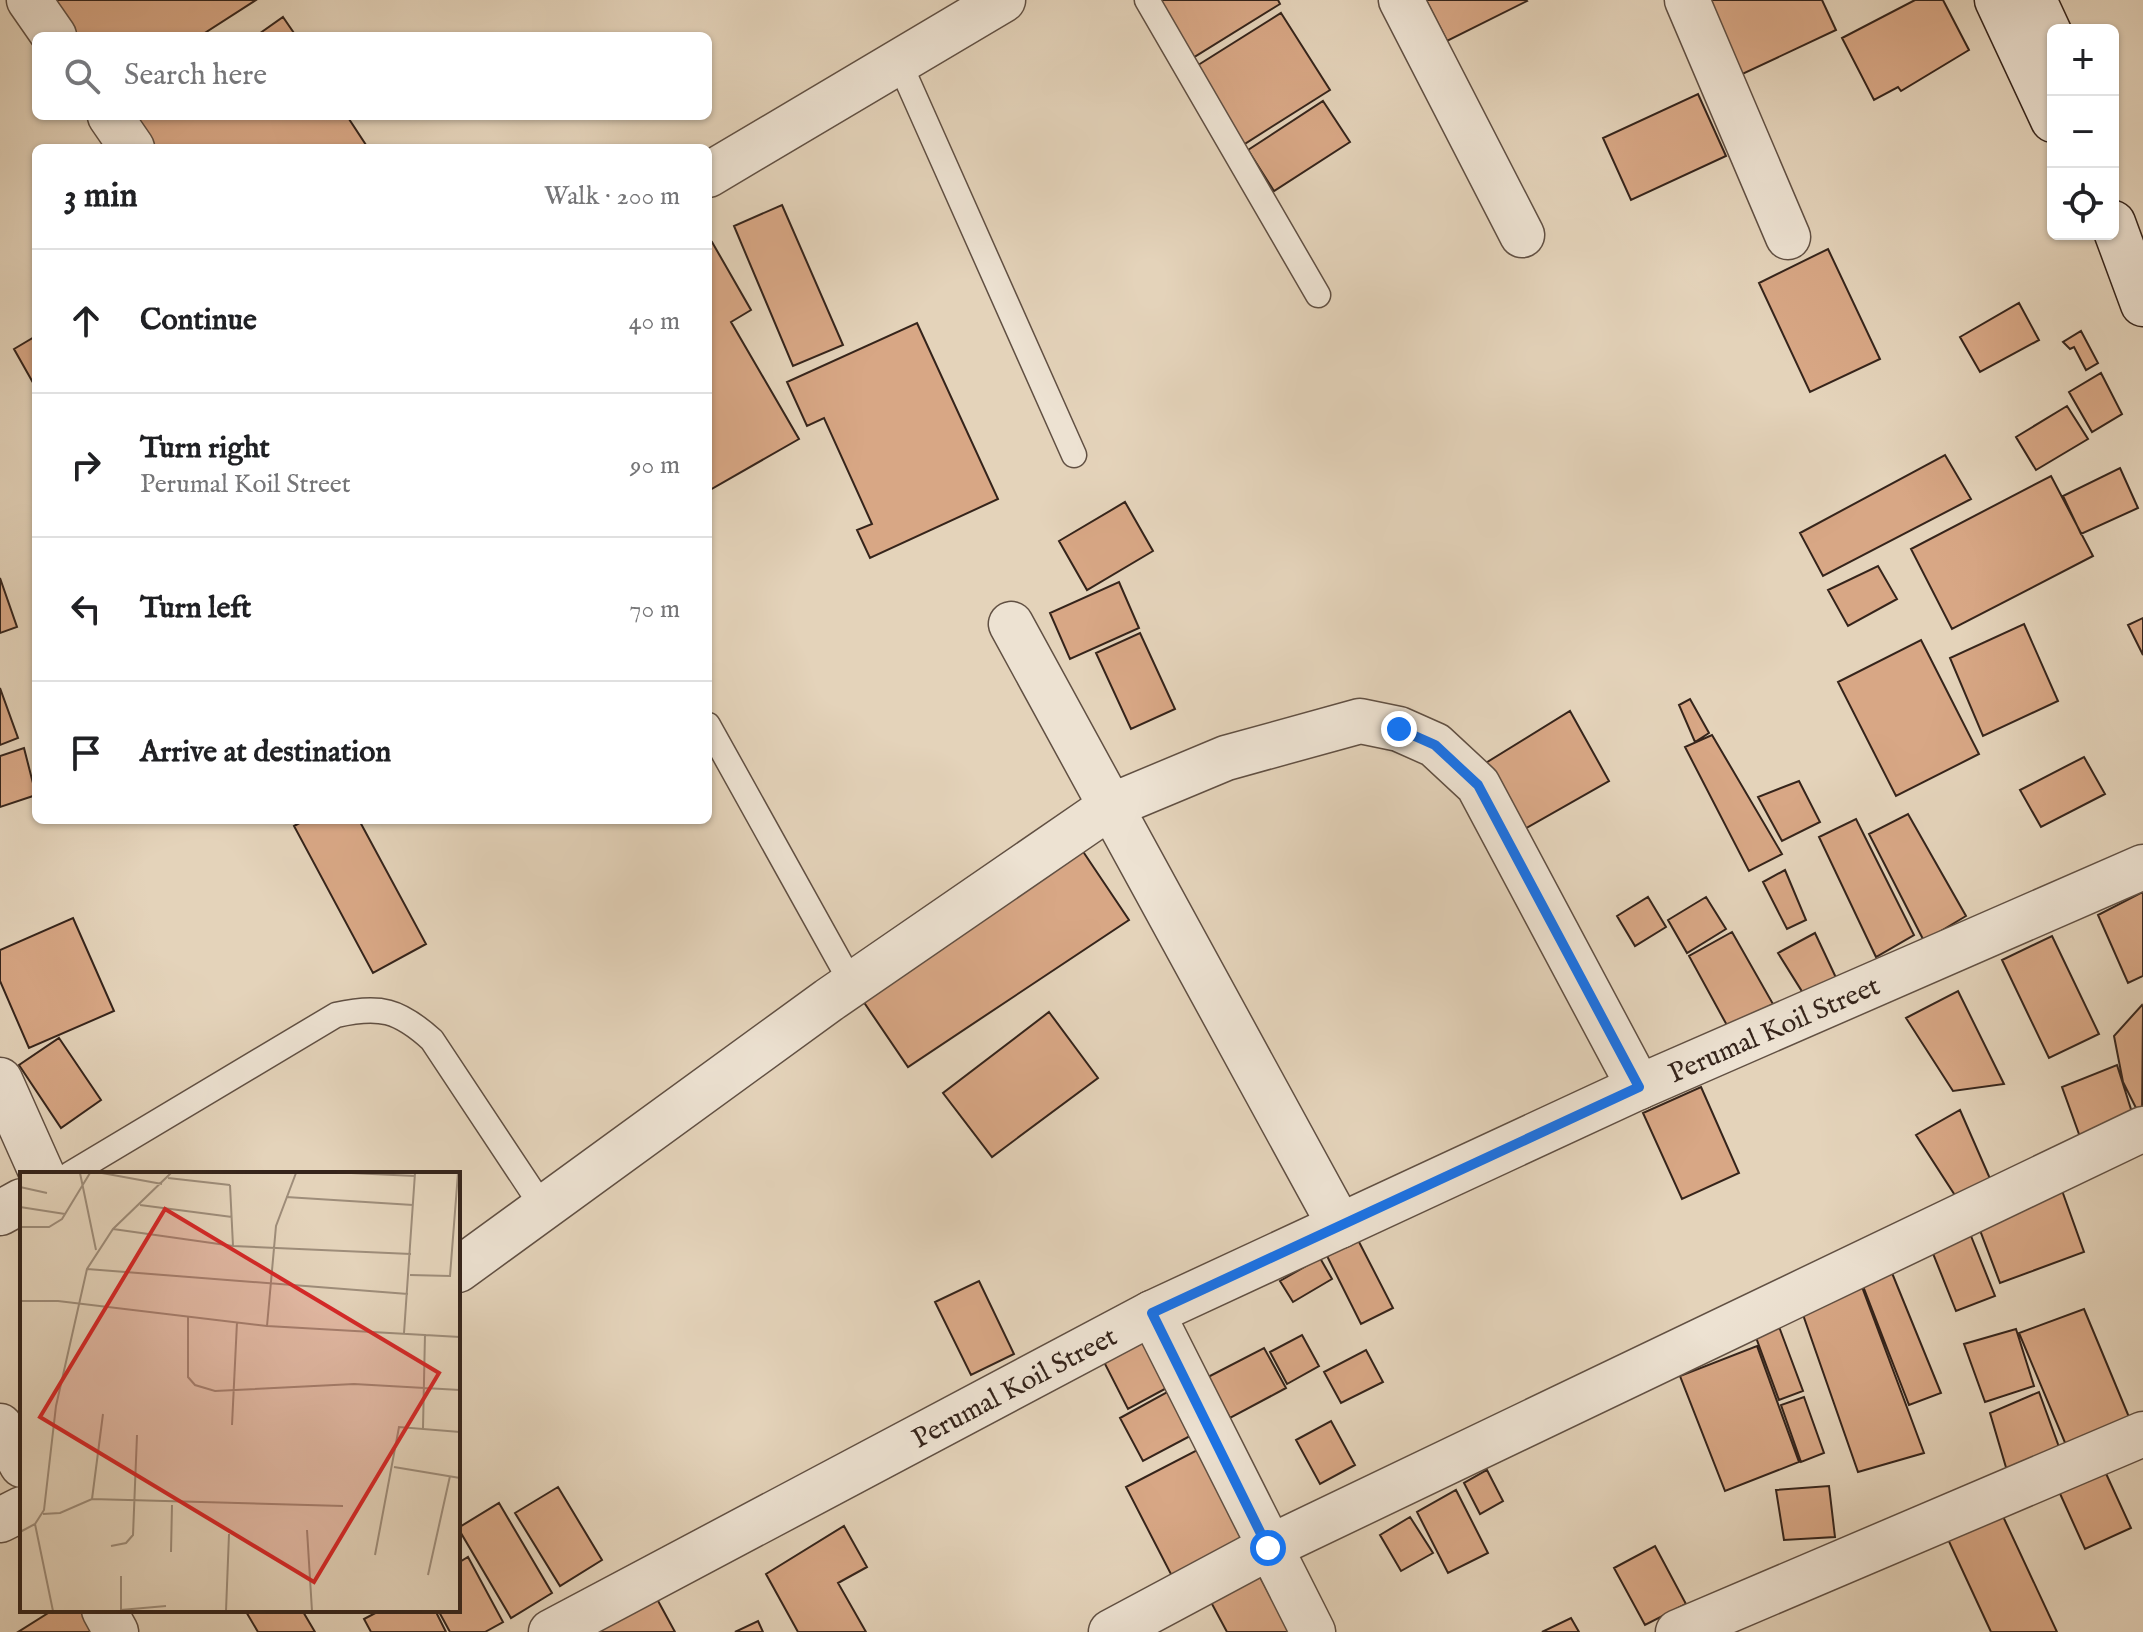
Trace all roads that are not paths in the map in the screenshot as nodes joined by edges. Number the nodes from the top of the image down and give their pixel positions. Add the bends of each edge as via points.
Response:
1 (29, 0) edge
2 (1003, 0) edge
3 (1147, 0) edge
4 (1401, 0) edge
5 (1687, 0) edge
6 (1997, 0) edge
7 (2034, 0) edge
8 (2047, 28) edge
9 (51, 32) edge
10 (899, 62) junction
11 (2047, 107) edge
12 (113, 120) edge
13 (129, 144) edge
14 (712, 173) edge
15 (1522, 235) dead end
16 (1788, 237) dead end
17 (2119, 239) edge
18 (1318, 295) dead end
19 (2143, 304) edge
20 (1074, 455) dead end
21 (1011, 624) dead end
22 (712, 732) edge
23 (1111, 806) junction
24 (2143, 867) edge
25 (852, 984) junction
26 (0, 1080) edge
27 (1639, 1087) junction
28 (2143, 1129) edge
29 (41, 1172) edge
30 (73, 1172) edge
31 (20, 1202) edge
32 (544, 1209) junction
33 (0, 1213) edge
34 (1340, 1226) junction
35 (460, 1269) edge
36 (1152, 1313) junction
37 (0, 1426) edge
38 (2143, 1434) edge
39 (20, 1461) edge
40 (20, 1510) edge
41 (0, 1520) edge
42 (1268, 1548) junction
43 (105, 1612) edge
44 (116, 1632) edge
45 (551, 1632) edge
46 (1111, 1632) edge
47 (1313, 1632) edge
48 (1678, 1632) edge

1 - 9 street
2 - 10 street
3 - 18 lane
4 - 15 street
5 - 16 street
6 - 11 street
7 - 8 street
10 - 14 street
10 - 20 lane
12 - 13 street
17 - 19 street
21 - 23 street
22 - 25 lane
23 - 25 street
23 - 27 street via 1226,758 1360,721 1399,729 1435,745 1478,785
23 - 34 street
24 - 27 street, Perumal Koil Street
25 - 32 street
26 - 29 street
27 - 34 street, Perumal Koil Street
28 - 42 street
30 - 32 lane via 336,1015 362,1009 409,1020 432,1040
31 - 33 street
32 - 35 street
34 - 36 street, Perumal Koil Street
36 - 42 street
36 - 45 street, Perumal Koil Street
37 - 39 street
38 - 48 street
40 - 41 street
42 - 46 street
42 - 47 street
43 - 44 street

